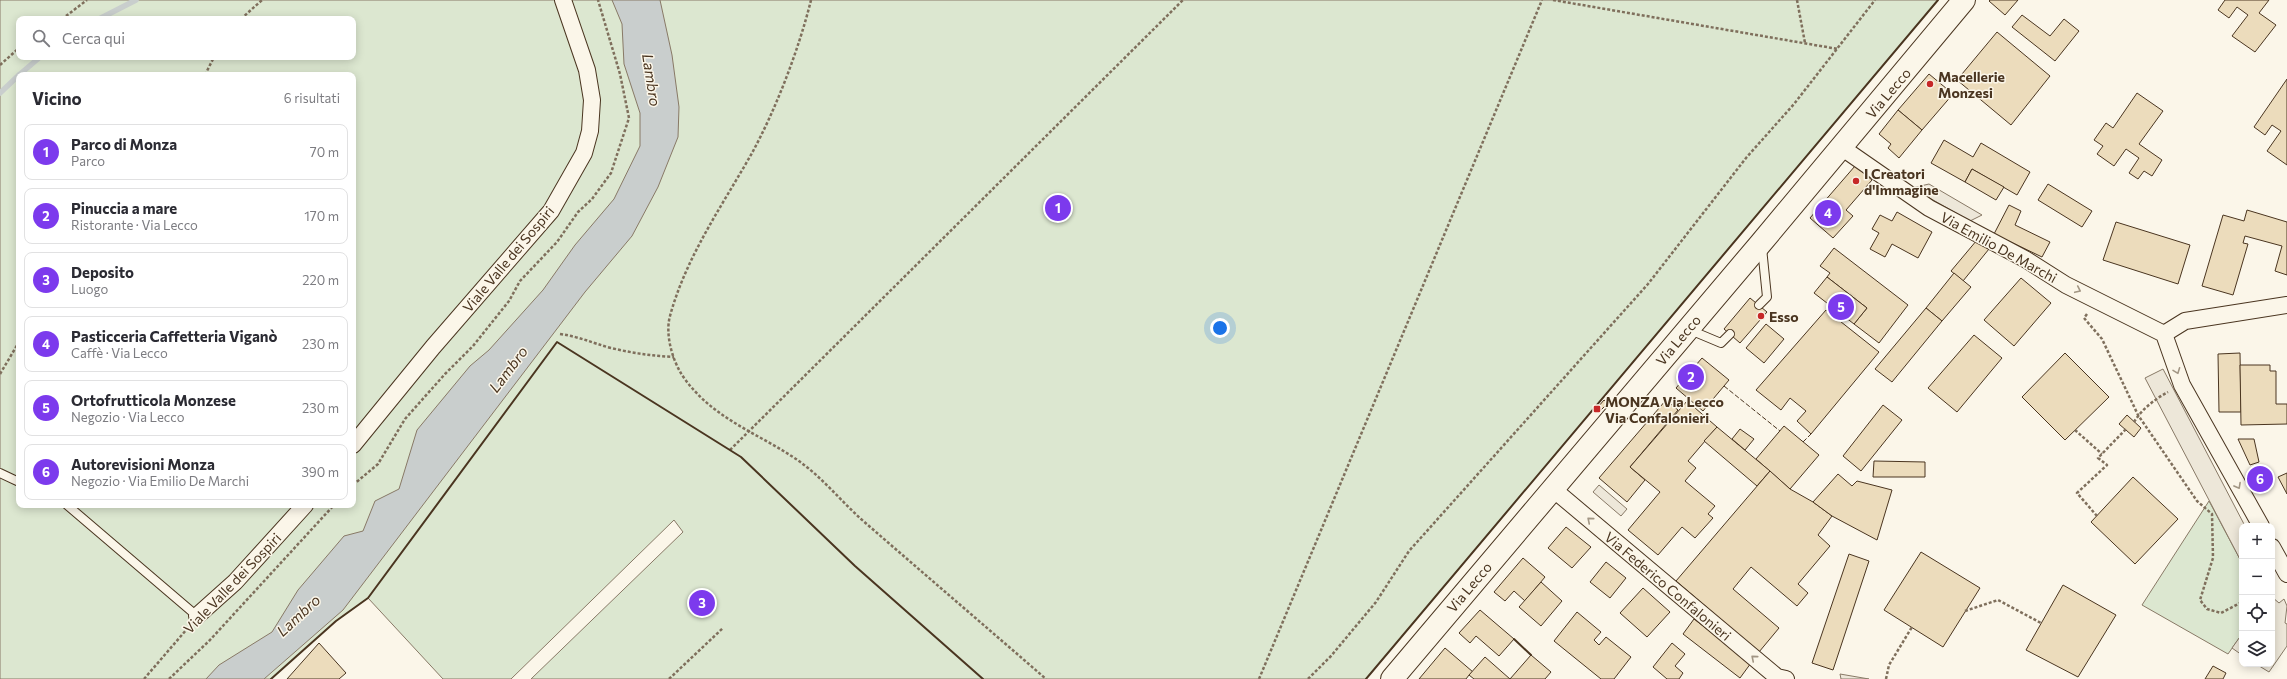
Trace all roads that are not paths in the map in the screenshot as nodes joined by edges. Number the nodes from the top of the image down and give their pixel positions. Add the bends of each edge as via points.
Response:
1 (562, 0) edge
2 (1964, 0) edge
3 (1841, 148) junction
4 (1762, 243) junction
5 (1759, 305) dead end
6 (2287, 305) edge
7 (1687, 329) junction
8 (1730, 334) dead end
9 (2164, 334) junction
10 (356, 441) edge
11 (0, 473) edge
12 (16, 481) edge
13 (1553, 489) junction
14 (71, 508) edge
15 (302, 508) edge
16 (2258, 523) edge
17 (2275, 552) edge
18 (2287, 574) edge
19 (197, 616) joint
20 (1392, 679) edge
21 (1786, 679) edge

1 - 10 street, Viale Valle dei Sospiri via 587,70 592,100 590,131 584,153 551,211 433,347
2 - 3 main road, Via Lecco
3 - 4 main road, Via Lecco
3 -> 9 street, Via Emilio De Marchi via 1929,208 2026,259 2066,285
4 - 5 lane via 1767,297
4 - 7 main road, Via Lecco
6 - 9 street via 2185,321
7 - 8 lane via 1721,343
7 - 13 main road, Via Lecco
9 -> 16 street via 2182,384
11 - 12 lane
13 - 20 main road, Via Lecco
21 -> 13 street, Via Federico Confalonieri via 1777,677
14 - 19 lane
15 - 19 street, Viale Valle dei Sospiri via 235,582
17 - 18 street

